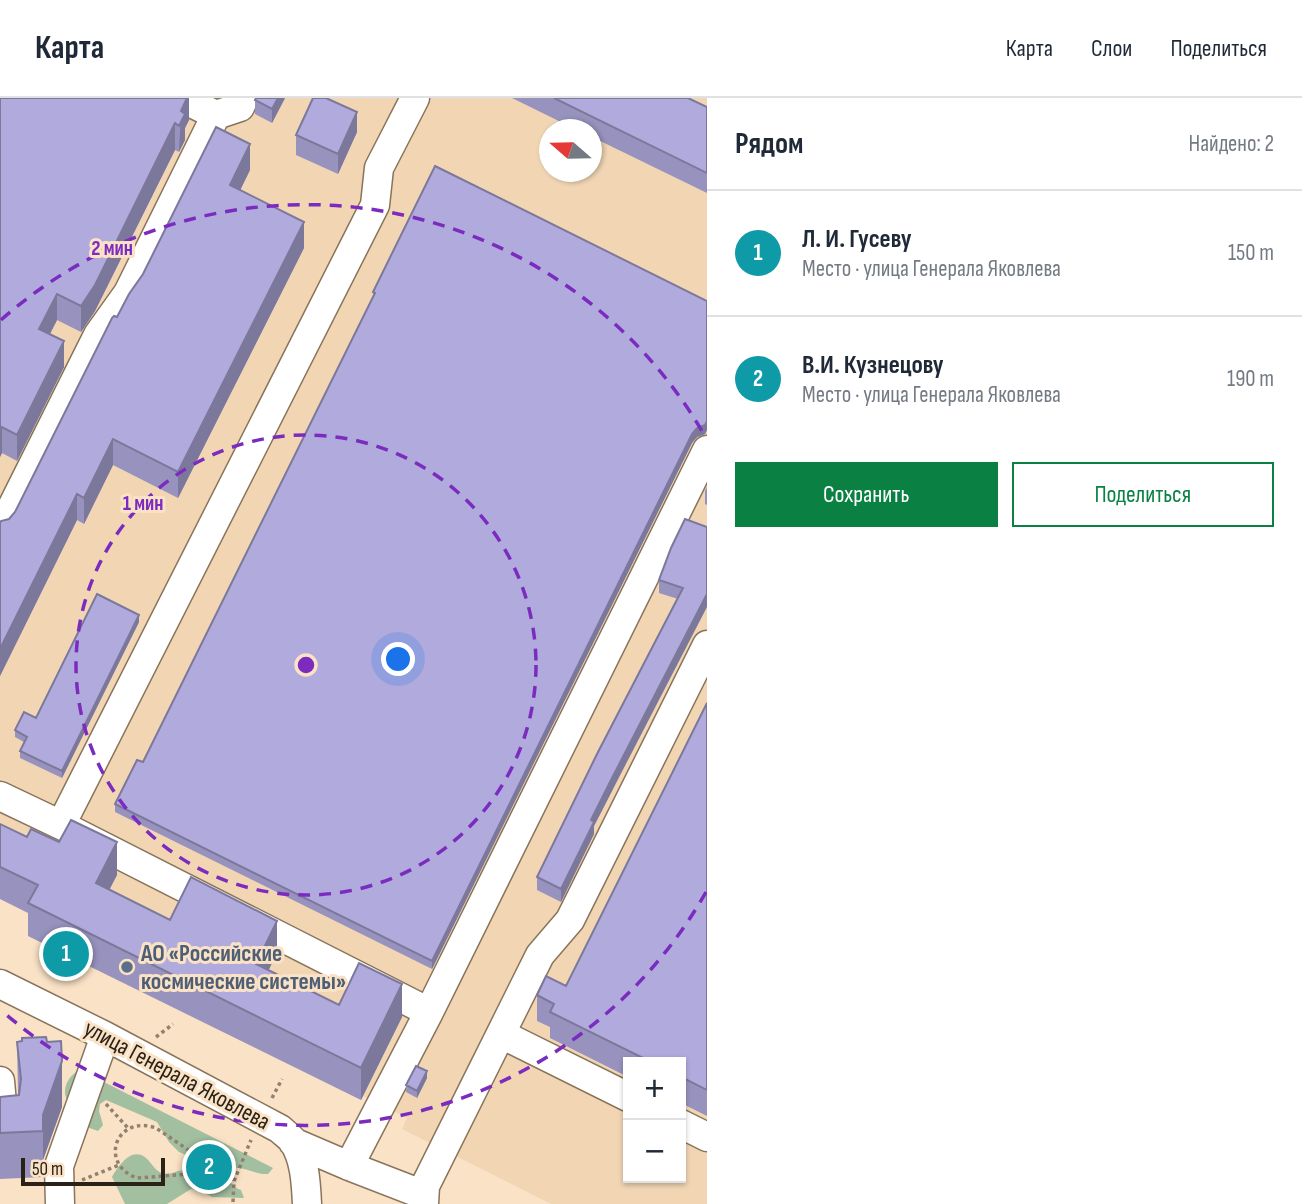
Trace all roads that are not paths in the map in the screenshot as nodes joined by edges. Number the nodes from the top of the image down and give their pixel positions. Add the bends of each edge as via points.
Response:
1 (181, 98) edge
2 (244, 98) edge
3 (415, 98) edge
4 (216, 116) junction
5 (707, 450) edge
6 (0, 531) edge
7 (707, 645) edge
8 (0, 796) edge
9 (61, 825) junction
10 (0, 984) edge
11 (429, 1012) junction
12 (501, 1034) junction
13 (105, 1036) junction
14 (0, 1081) edge
15 (623, 1095) edge
16 (0, 1126) edge
17 (686, 1126) edge
18 (707, 1137) edge
19 (293, 1142) junction
20 (349, 1166) junction
21 (60, 1194) edge
22 (424, 1199) edge
23 (307, 1204) edge

1 - 4 street
2 - 4 street via 240,107
3 - 9 street via 379,168 375,205
4 - 6 street via 128,293 98,335
5 - 11 street
7 - 12 street via 570,920 540,955
8 - 9 street
9 - 11 street
10 - 13 street, улица Генерала Яковлева
11 - 20 street
12 - 15 street
12 - 22 street via 425,1186
13 - 19 street, улица Генерала Яковлева via 280,1129
13 - 21 street via 58,1166
14 - 16 street via 4,1126
17 - 18 street
19 - 20 street
19 - 23 street, улица Генерала Яковлева via 304,1171
20 - 22 street

